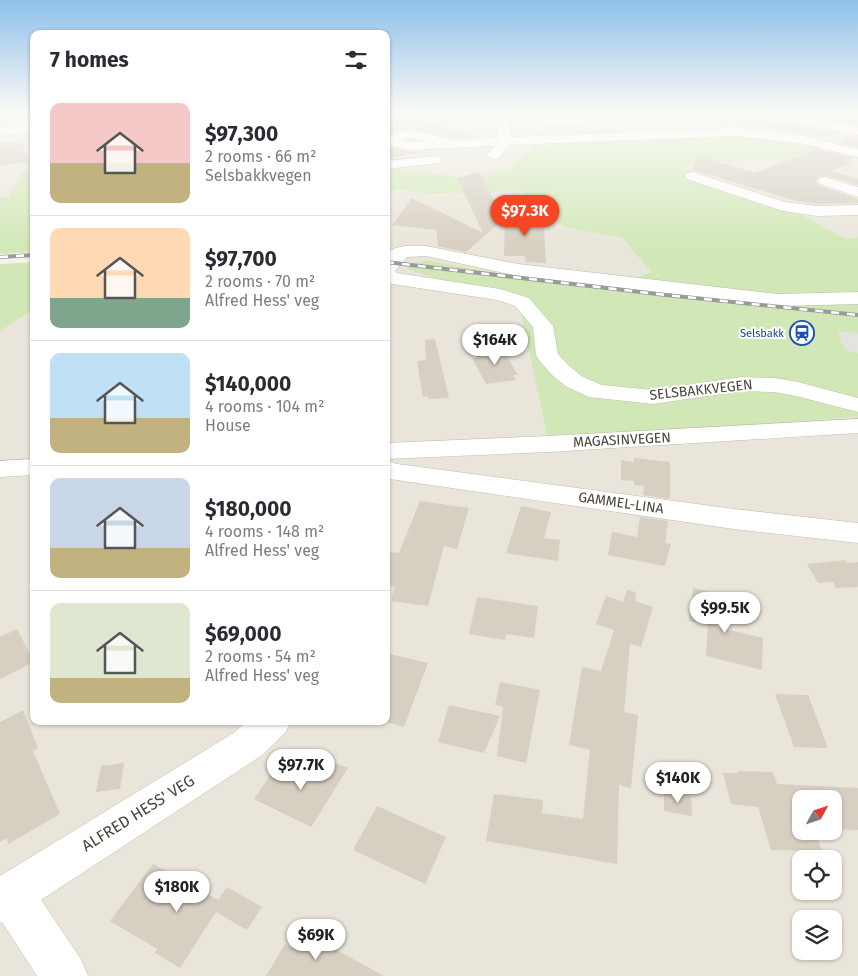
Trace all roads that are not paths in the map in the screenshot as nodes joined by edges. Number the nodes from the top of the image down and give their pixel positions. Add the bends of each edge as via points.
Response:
1 (449, 160) dead end
2 (390, 165) edge
3 (692, 176) dead end
4 (825, 181) dead end
5 (858, 192) edge
6 (858, 210) edge
7 (390, 271) edge
8 (390, 276) edge
9 (858, 298) edge
10 (858, 405) edge
11 (858, 426) edge
12 (30, 467) edge
13 (0, 469) edge
14 (390, 469) edge
15 (390, 469) edge
16 (858, 533) edge
17 (269, 725) edge
18 (5, 897) edge
19 (64, 976) edge

1 - 2 street
3 - 6 street via 783,206 817,211
4 - 5 street
7 - 9 street, SELSBAKKVEGEN via 397,255 426,252 518,270 778,300
8 - 10 street, SELSBAKKVEGEN via 500,295 522,302 543,326 547,355 560,371 597,392 653,397 742,384 774,385
11 - 14 street, MAGASINVEGEN via 548,444
12 - 13 street
15 - 16 street, GAMMEL-LINA via 734,519
17 - 18 street, ALFRED HESS' VEG via 248,744
18 - 19 street

